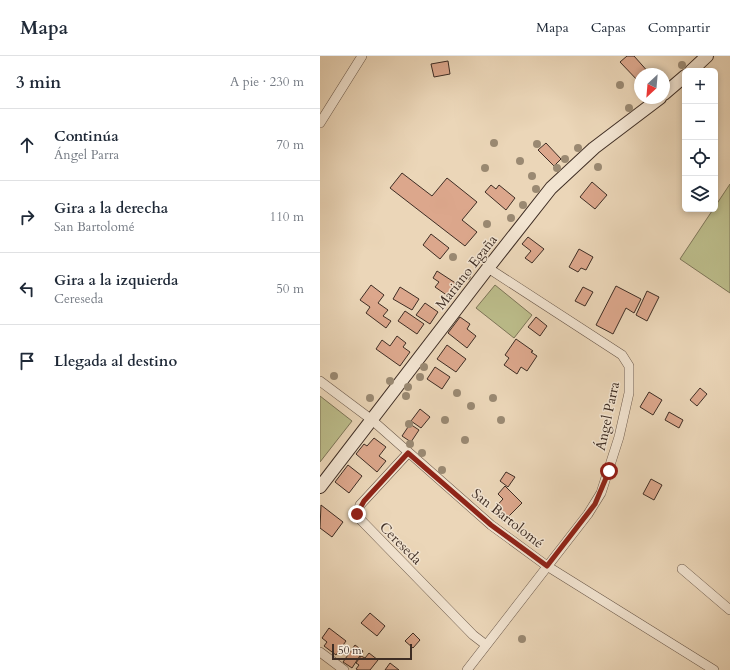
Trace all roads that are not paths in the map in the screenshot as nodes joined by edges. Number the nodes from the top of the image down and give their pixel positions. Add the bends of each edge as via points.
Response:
1 (362, 56) edge
2 (707, 56) edge
3 (694, 68) edge
4 (682, 79) edge
5 (670, 89) edge
6 (652, 104) edge
7 (320, 123) edge
8 (488, 268) junction
9 (320, 381) edge
10 (372, 420) junction
11 (408, 453) junction
12 (320, 487) edge
13 (547, 566) junction
14 (682, 569) dead end
15 (730, 610) edge
16 (486, 646) junction
17 (320, 652) edge
18 (344, 670) edge
19 (467, 670) edge
20 (714, 670) edge

1 - 7 street
2 - 3 street
4 - 5 street
6 - 8 street, Mariano Egaña via 594,148 563,176 537,204
8 - 10 street, Mariano Egaña
8 - 13 street, Ángel Parra via 622,355 629,366 629,393 625,414 605,482 588,514
9 - 10 street, San Bartolomé
10 - 11 street, San Bartolomé
10 - 12 street, Mariano Egaña
11 - 13 street, San Bartolomé via 491,525
11 - 16 street, Cereseda via 364,501 358,510 358,517
13 - 16 street, Ángel Parra
13 - 20 street, San Bartolomé
14 - 15 street
16 - 19 street, Ángel Parra
17 - 18 street

